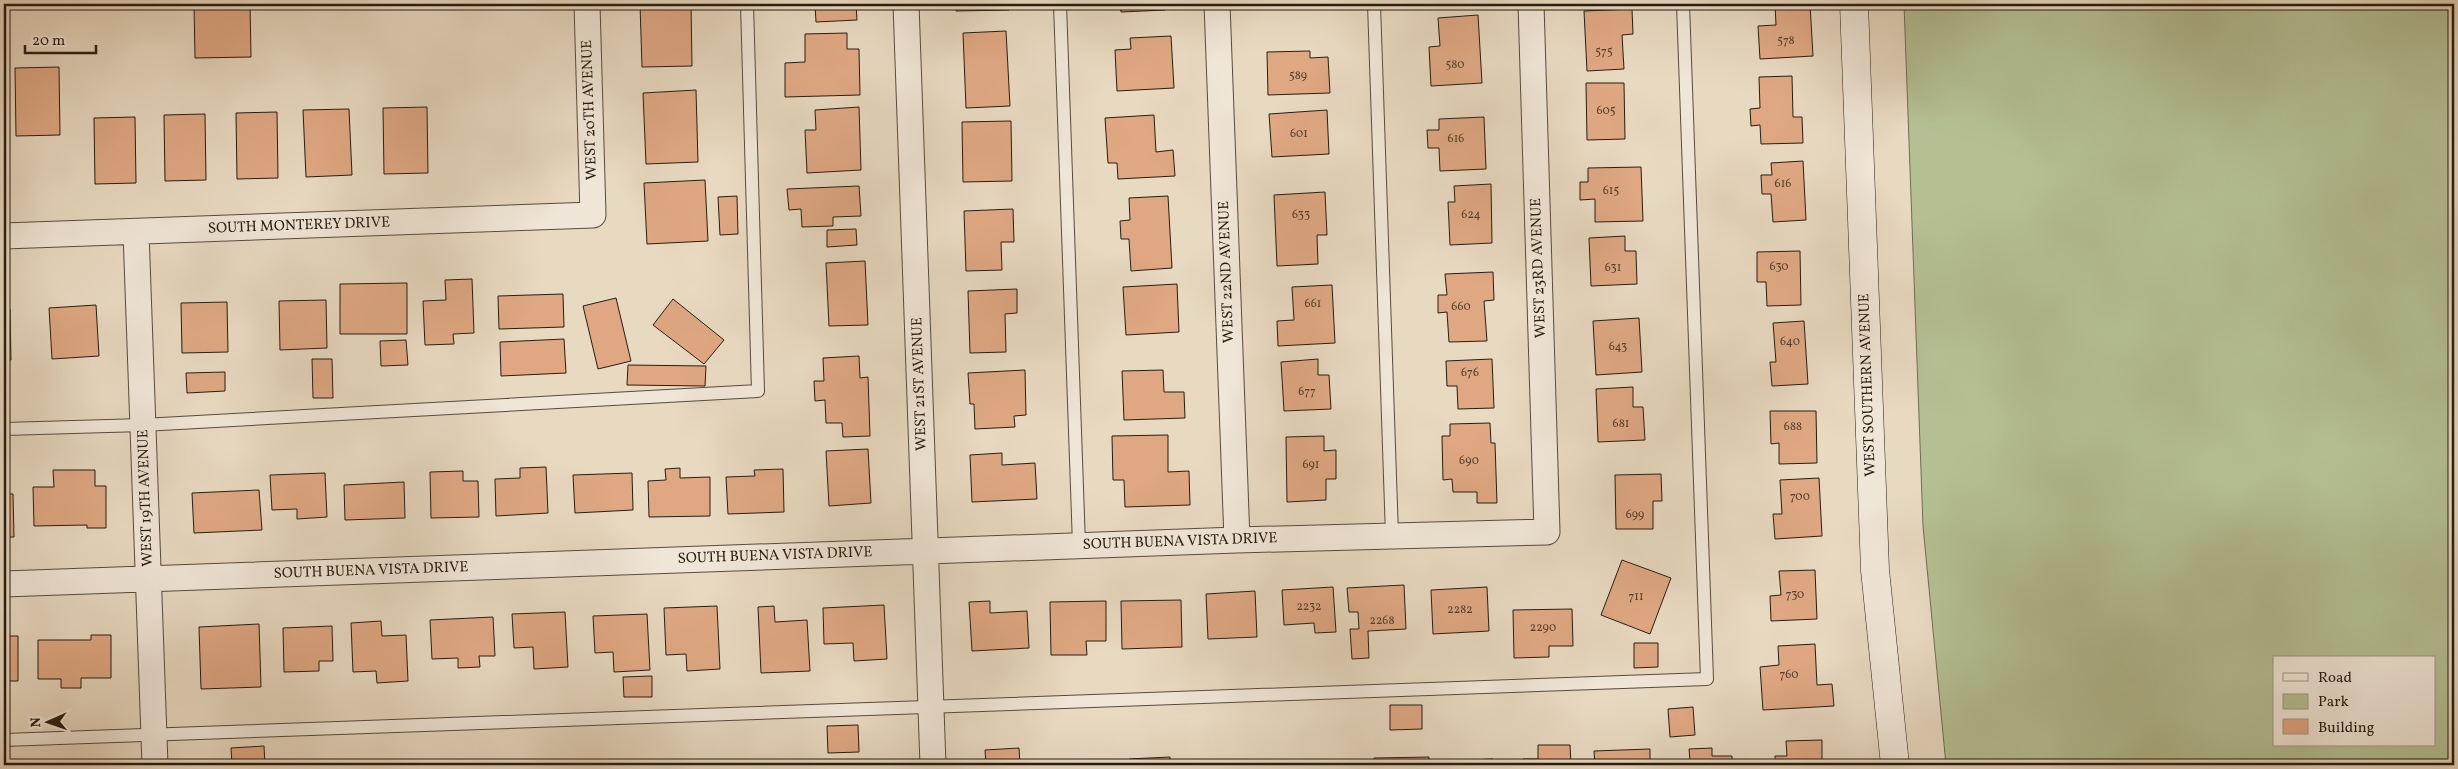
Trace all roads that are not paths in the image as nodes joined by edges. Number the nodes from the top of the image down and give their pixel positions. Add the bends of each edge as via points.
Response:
1 (587, 4) edge
2 (747, 4) edge
3 (906, 4) edge
4 (1060, 4) edge
5 (1217, 4) edge
6 (1374, 4) edge
7 (1531, 4) edge
8 (1683, 4) edge
9 (1854, 4) edge
10 (593, 216) joint
11 (136, 232) junction
12 (4, 236) edge
13 (143, 425) junction
14 (4, 429) edge
15 (1547, 532) joint
16 (1392, 536) junction
17 (1237, 540) junction
18 (1079, 545) junction
19 (926, 551) junction
20 (149, 579) junction
21 (4, 584) edge
22 (931, 707) junction
23 (154, 734) junction
24 (4, 740) edge
25 (155, 765) edge
26 (933, 765) edge
27 (1895, 765) edge

1 - 10 street, WEST 20TH AVENUE
2 - 13 lane via 758,391
3 - 19 street, WEST 21ST AVENUE
4 - 18 lane
5 - 17 street, WEST 22ND AVENUE
6 - 16 lane
7 - 15 street, WEST 23RD AVENUE
8 - 22 lane via 1707,679
9 - 27 main road, WEST SOUTHERN AVENUE via 1875,570
10 - 11 street, SOUTH MONTEREY DRIVE
11 - 12 street, SOUTH MONTEREY DRIVE
11 - 13 street, WEST 19TH AVENUE
13 - 14 lane
13 - 20 street, WEST 19TH AVENUE
15 - 16 street, SOUTH BUENA VISTA DRIVE
16 - 17 street, SOUTH BUENA VISTA DRIVE
17 - 18 street, SOUTH BUENA VISTA DRIVE
18 - 19 street, SOUTH BUENA VISTA DRIVE
19 - 20 street, SOUTH BUENA VISTA DRIVE
19 - 22 street, WEST 21ST AVENUE
20 - 21 street, SOUTH BUENA VISTA DRIVE
20 - 23 street, WEST 19TH AVENUE
22 - 23 lane
22 - 26 street, WEST 21ST AVENUE
23 - 24 lane
23 - 25 street, WEST 19TH AVENUE

